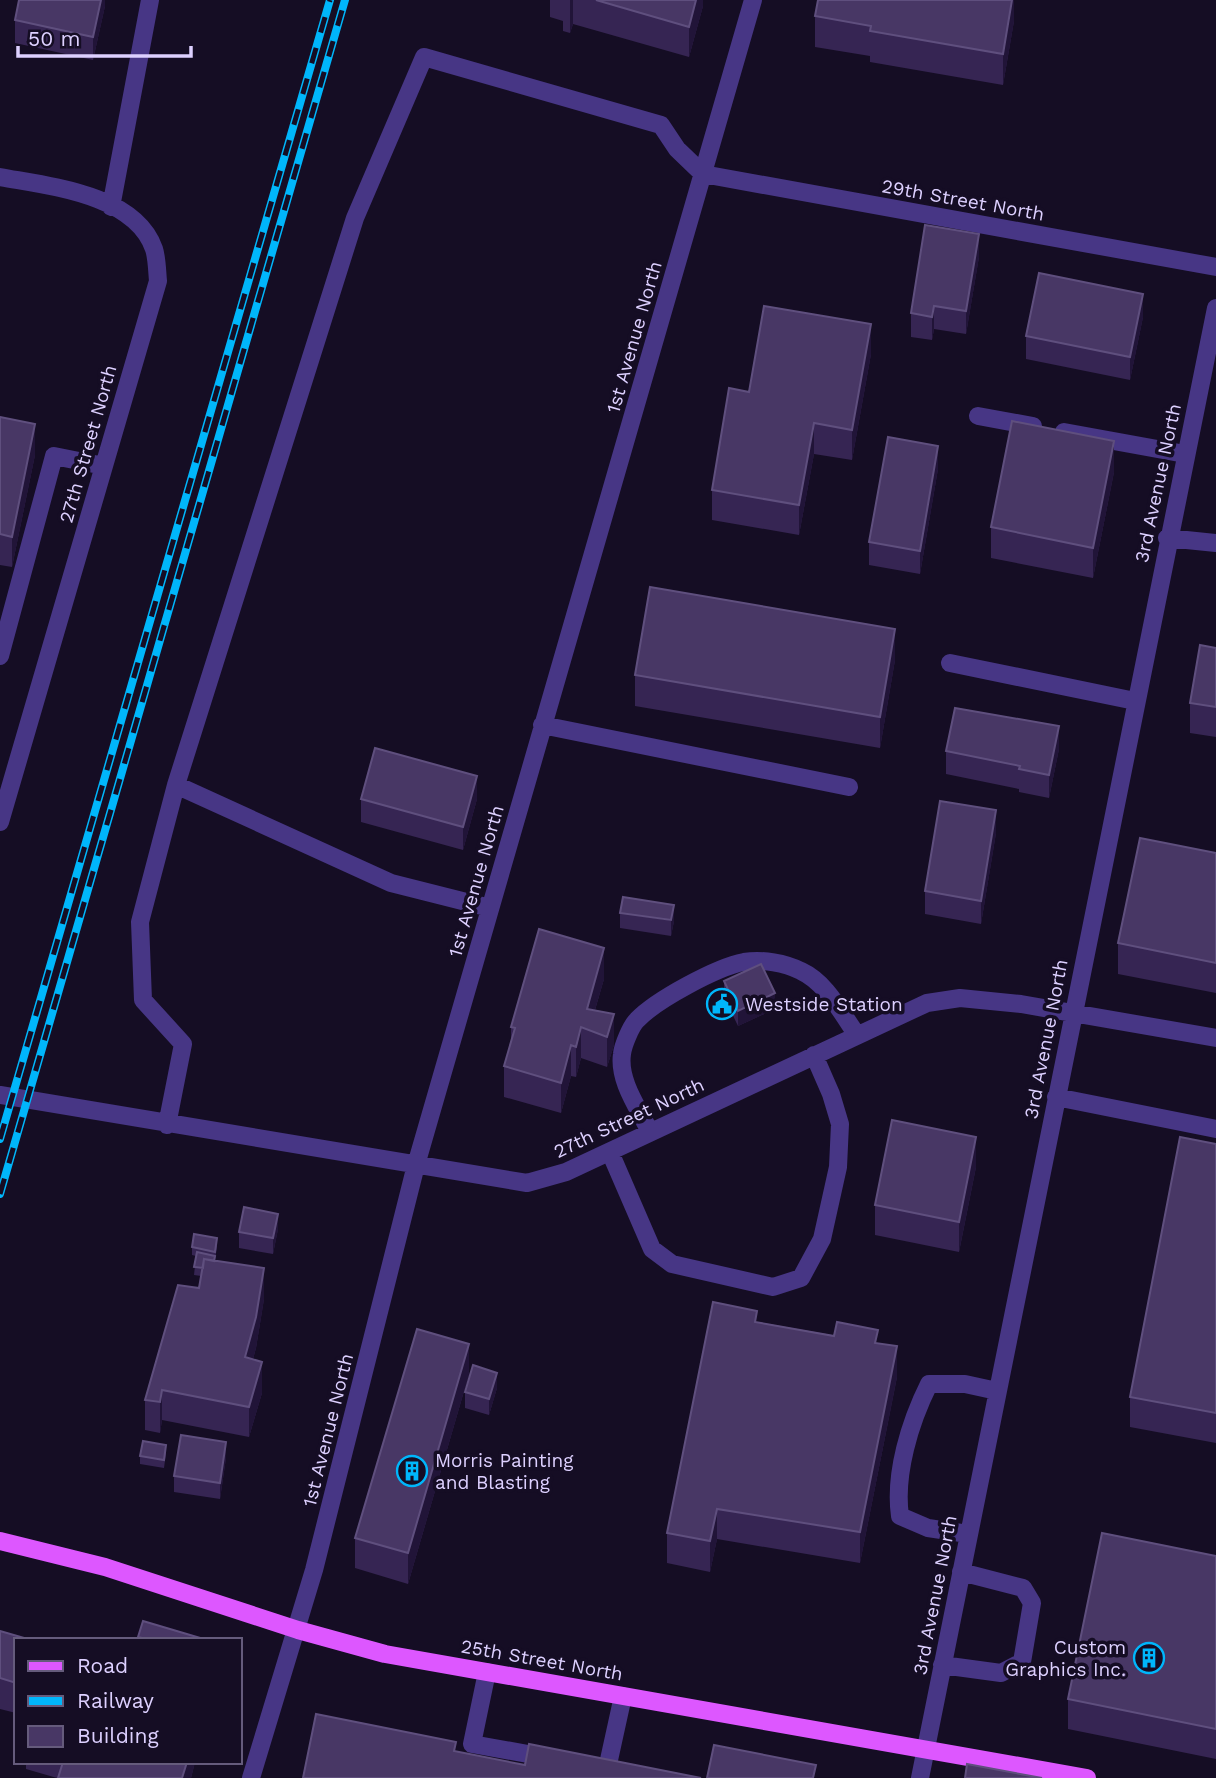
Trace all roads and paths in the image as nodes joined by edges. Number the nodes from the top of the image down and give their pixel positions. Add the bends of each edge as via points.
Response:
1 (150, 0) edge
2 (753, 0) edge
3 (703, 174) junction
4 (0, 177) edge
5 (111, 207) junction
6 (1216, 267) edge
7 (1216, 308) edge
8 (978, 416) dead end
9 (1185, 454) junction
10 (104, 466) junction
11 (1167, 538) junction
12 (1216, 543) edge
13 (0, 656) edge
14 (950, 663) dead end
15 (1135, 702) junction
16 (542, 725) junction
17 (7, 775) edge
18 (176, 785) junction
19 (849, 787) dead end
20 (0, 822) edge
21 (489, 908) junction
22 (1072, 1013) junction
23 (857, 1035) junction
24 (1216, 1038) edge
25 (814, 1055) junction
26 (0, 1095) edge
27 (1056, 1097) junction
28 (167, 1125) junction
29 (1216, 1129) edge
30 (650, 1132) junction
31 (610, 1152) junction
32 (416, 1165) junction
33 (997, 1391) junction
34 (968, 1534) junction
35 (0, 1541) edge
36 (961, 1572) junction
37 (298, 1630) junction
38 (942, 1665) junction
39 (487, 1672) junction
40 (623, 1696) junction
41 (925, 1750) junction
42 (251, 1778) edge
43 (920, 1778) edge
44 (1087, 1778) edge

1 - 5 street
2 - 3 street, 1st Avenue North
3 - 6 street, 29th Street North
3 - 16 street, 1st Avenue North
3 - 18 street via 661,125 424,57 355,218
4 - 5 street, 27th Street North via 85,193
5 - 10 street, 27th Street North via 134,218 154,248 158,281
7 - 9 street, 3rd Avenue North
8 - 9 street
9 - 11 street, 3rd Avenue North
10 - 13 street via 54,456
10 - 17 street, 27th Street North
11 - 12 street
11 - 15 street, 3rd Avenue North
14 - 15 street
15 - 22 street, 3rd Avenue North
16 - 19 street
16 - 21 street, 1st Avenue North
17 - 20 street, 27th Street North
18 - 21 street via 391,883
18 - 28 street via 140,922 143,1000 183,1044
21 - 32 street, 1st Avenue North
22 - 23 street, 27th Street North via 960,998 927,1003
22 - 24 street, 27th Street North
22 - 27 street, 3rd Avenue North
23 - 25 street, 27th Street North
23 - 30 street via 824,988 804,972 780,963 744,962 697,982 663,999 635,1022 621,1053 625,1083
25 - 30 street, 27th Street North
25 - 31 street via 840,1124 838,1167 822,1238 801,1278 773,1287 672,1264 652,1250
26 - 28 street, 27th Street North
27 - 29 street
27 - 33 street, 3rd Avenue North
28 - 32 street, 27th Street North
30 - 31 street, 27th Street North
31 - 32 street, 27th Street North via 527,1183
32 - 37 street, 1st Avenue North
33 - 34 street, 3rd Avenue North
33 - 34 street via 965,1384 929,1384 915,1412 897,1495 900,1516 928,1528
34 - 36 street, 3rd Avenue North
35 - 37 main road, 25th Street North via 105,1567
36 - 38 street, 3rd Avenue North
36 - 38 street via 1023,1588 1032,1603 1022,1662 1002,1673
37 - 39 main road, 25th Street North via 385,1654
37 - 42 street, 1st Avenue North
38 - 41 street, 3rd Avenue North
39 - 40 main road, 25th Street North
39 - 40 street via 472,1744 607,1769
40 - 41 main road, 25th Street North
41 - 43 street, 3rd Avenue North
41 - 44 main road, 25th Street North

